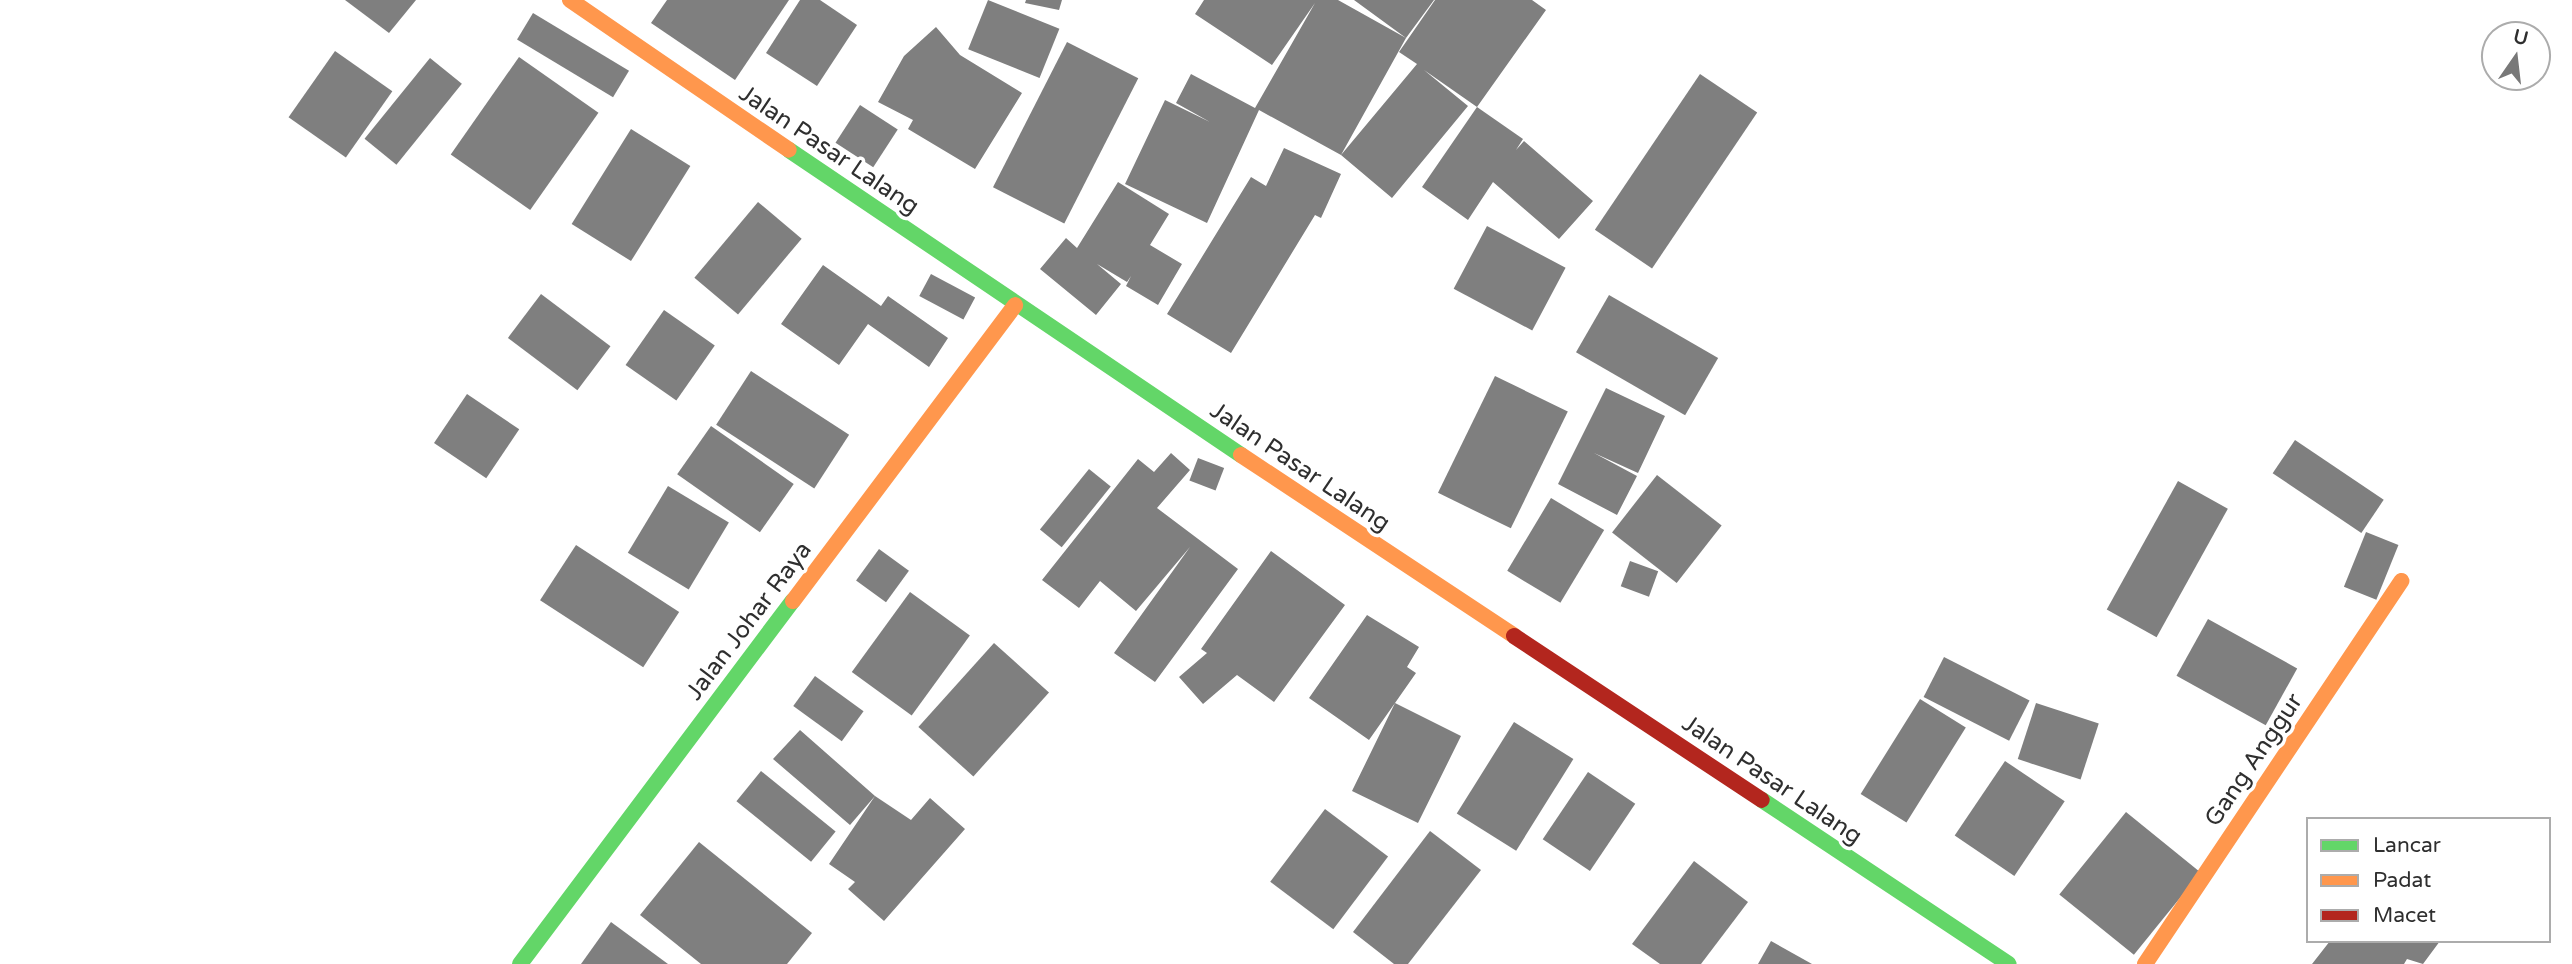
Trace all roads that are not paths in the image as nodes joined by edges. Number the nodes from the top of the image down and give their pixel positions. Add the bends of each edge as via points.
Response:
1 (569, 0) edge
2 (1015, 305) junction
3 (2401, 581) dead end
4 (520, 964) edge
5 (2010, 964) edge
6 (2145, 964) edge

1 - 2 street, Jalan Pasar Lalang
2 - 4 street, Jalan Johar Raya
2 - 5 street, Jalan Pasar Lalang
3 - 6 street, Gang Anggur

